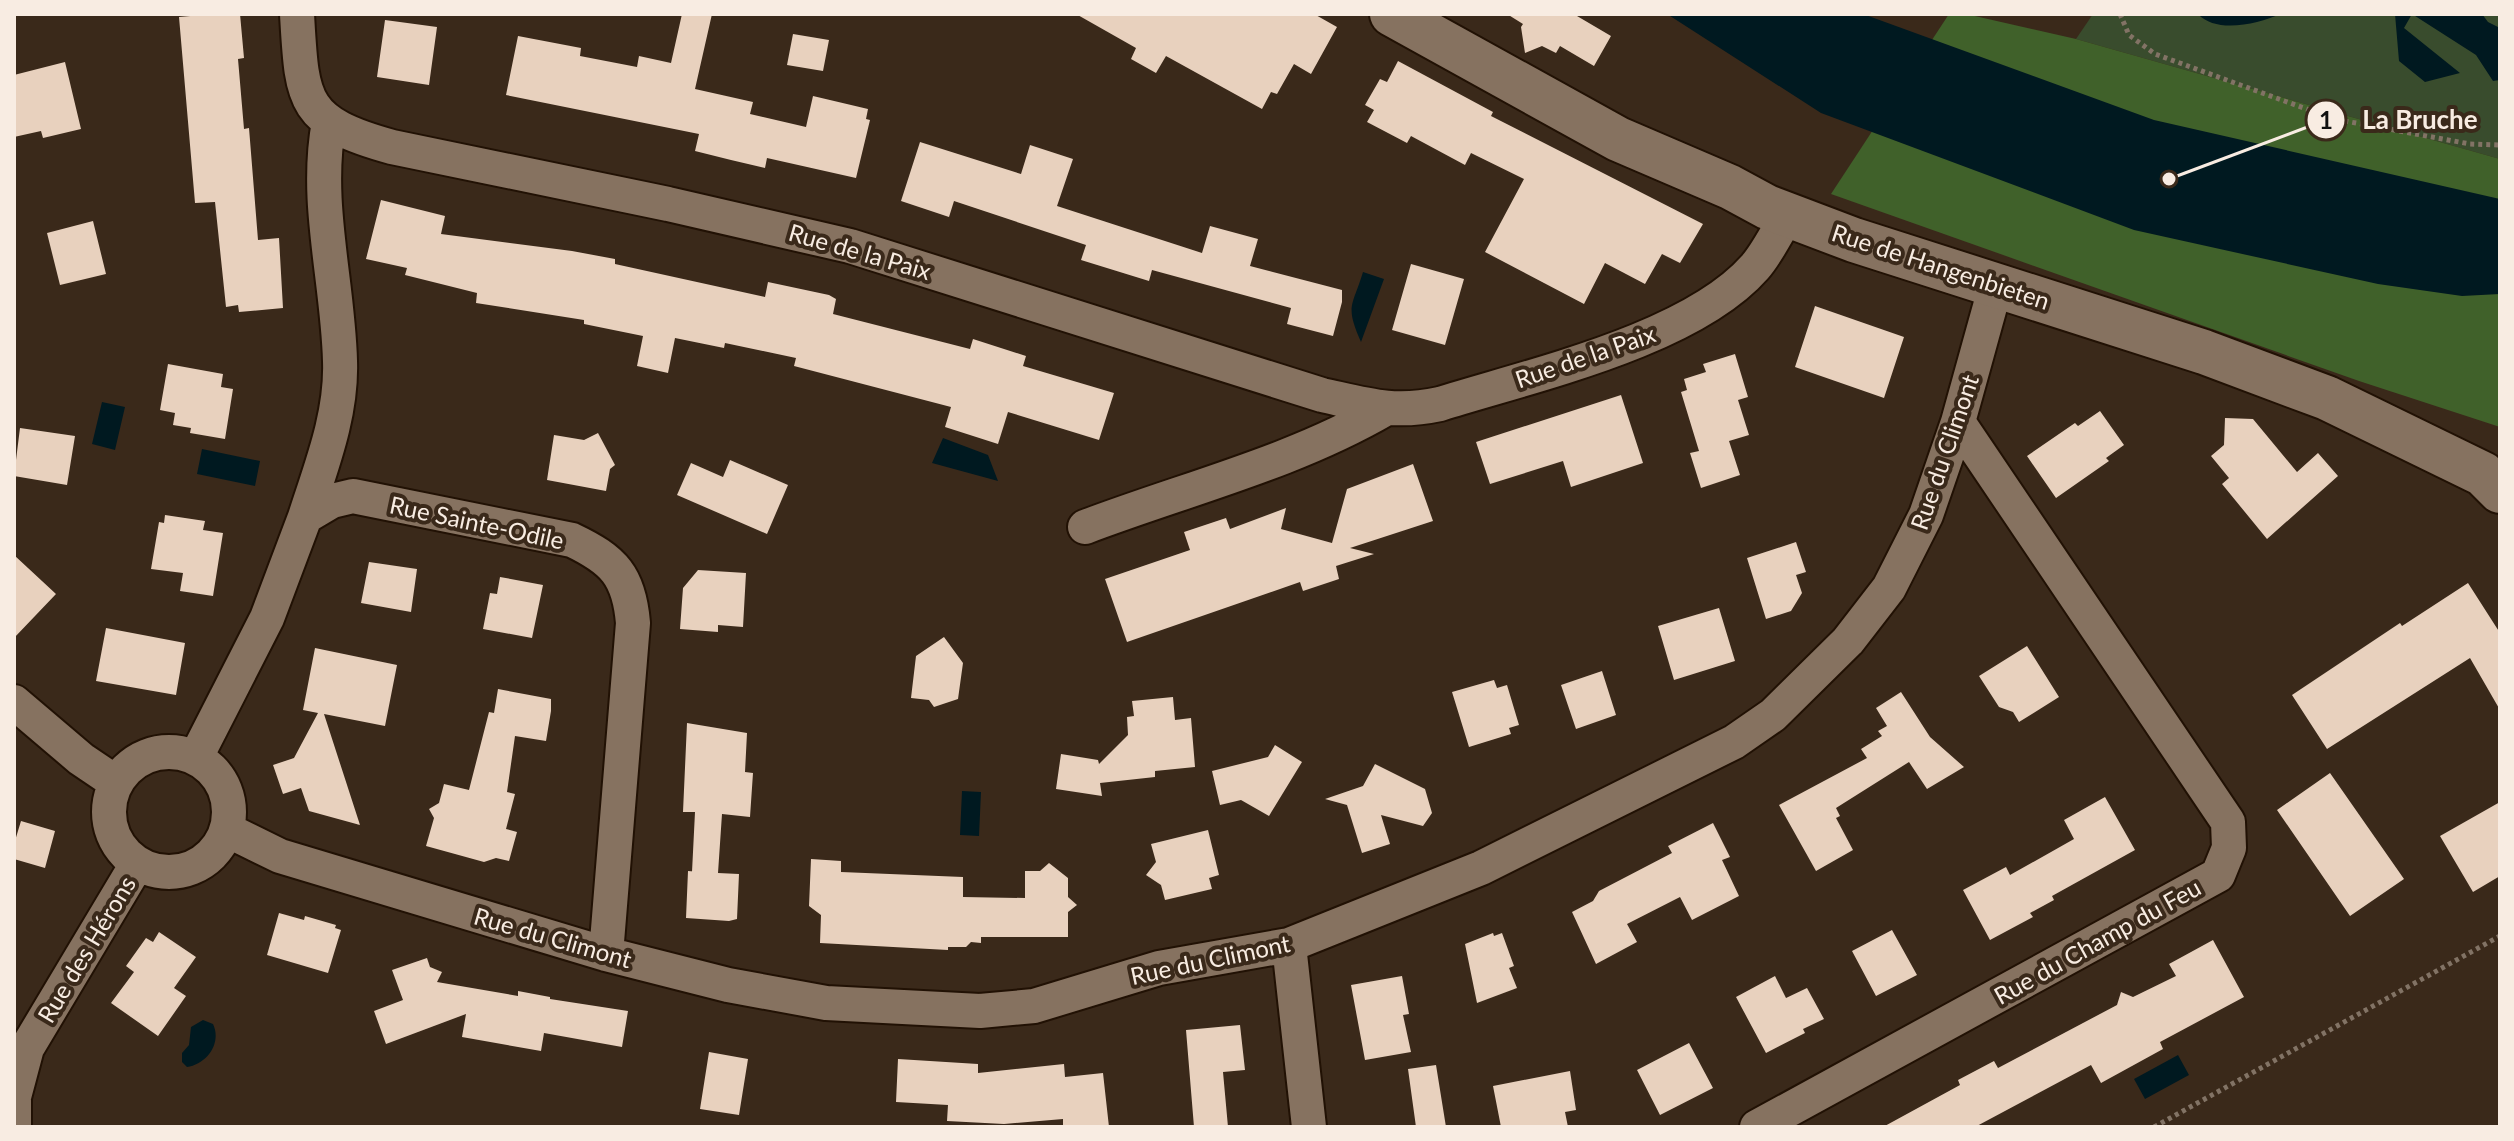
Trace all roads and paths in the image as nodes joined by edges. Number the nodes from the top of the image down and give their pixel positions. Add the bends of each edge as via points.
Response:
1 (297, 14) edge
2 (1392, 14) edge
3 (2120, 14) edge
4 (329, 122) junction
5 (2500, 145) edge
6 (1788, 215) junction
7 (1996, 285) junction
8 (1385, 409) junction
9 (1958, 422) junction
10 (2500, 491) edge
11 (305, 517) junction
12 (1085, 527) dead end
13 (14, 702) edge
14 (196, 757) junction
15 (115, 782) junction
16 (227, 830) junction
17 (137, 864) junction
18 (2500, 936) edge
19 (1289, 945) junction
20 (606, 954) junction
21 (14, 1127) edge
22 (1309, 1127) edge
23 (1757, 1127) edge
24 (2154, 1127) edge

1 - 4 street, Rue de la Paix via 303,88
2 - 6 street, Rue de Hangenbieten via 1618,139
3 - 5 path via 2129,35 2155,54 2334,119
4 - 8 street, Rue de la Paix via 353,136 392,147 850,246 1306,390
4 - 11 street via 323,156 339,401
6 - 7 street, Rue de Hangenbieten
6 - 8 street, Rue de la Paix via 1757,266 1730,291 1670,326 1630,345 1440,404
7 - 9 street, Rue du Climont
7 - 10 street, Rue de Hangenbieten via 2327,398 2483,474
8 - 12 street, Rue de la Paix via 1308,449
9 - 19 street, Rue du Climont via 1926,515 1889,588 1848,641 1773,715 1734,742 1481,868
9 - 23 street, Rue du Champ du Feu via 2228,822 2229,848 2218,875
11 - 14 street via 267,618
11 - 20 street, Rue Sainte-Odile via 353,496 572,540 600,553 618,573 630,593 633,623
13 - 15 street
14 - 15 street via 169,751 132,763
14 - 16 street via 214,771 228,797
15 - 17 street via 108,807 118,846
16 - 17 street via 212,855 192,868 166,873
16 - 20 street, Rue du Climont via 280,856
17 - 21 street, Rue des Hérons via 27,1048 14,1097
18 - 24 path
19 - 20 street, Rue du Climont via 1159,968 1034,1006 980,1011 826,1003
19 - 22 street

